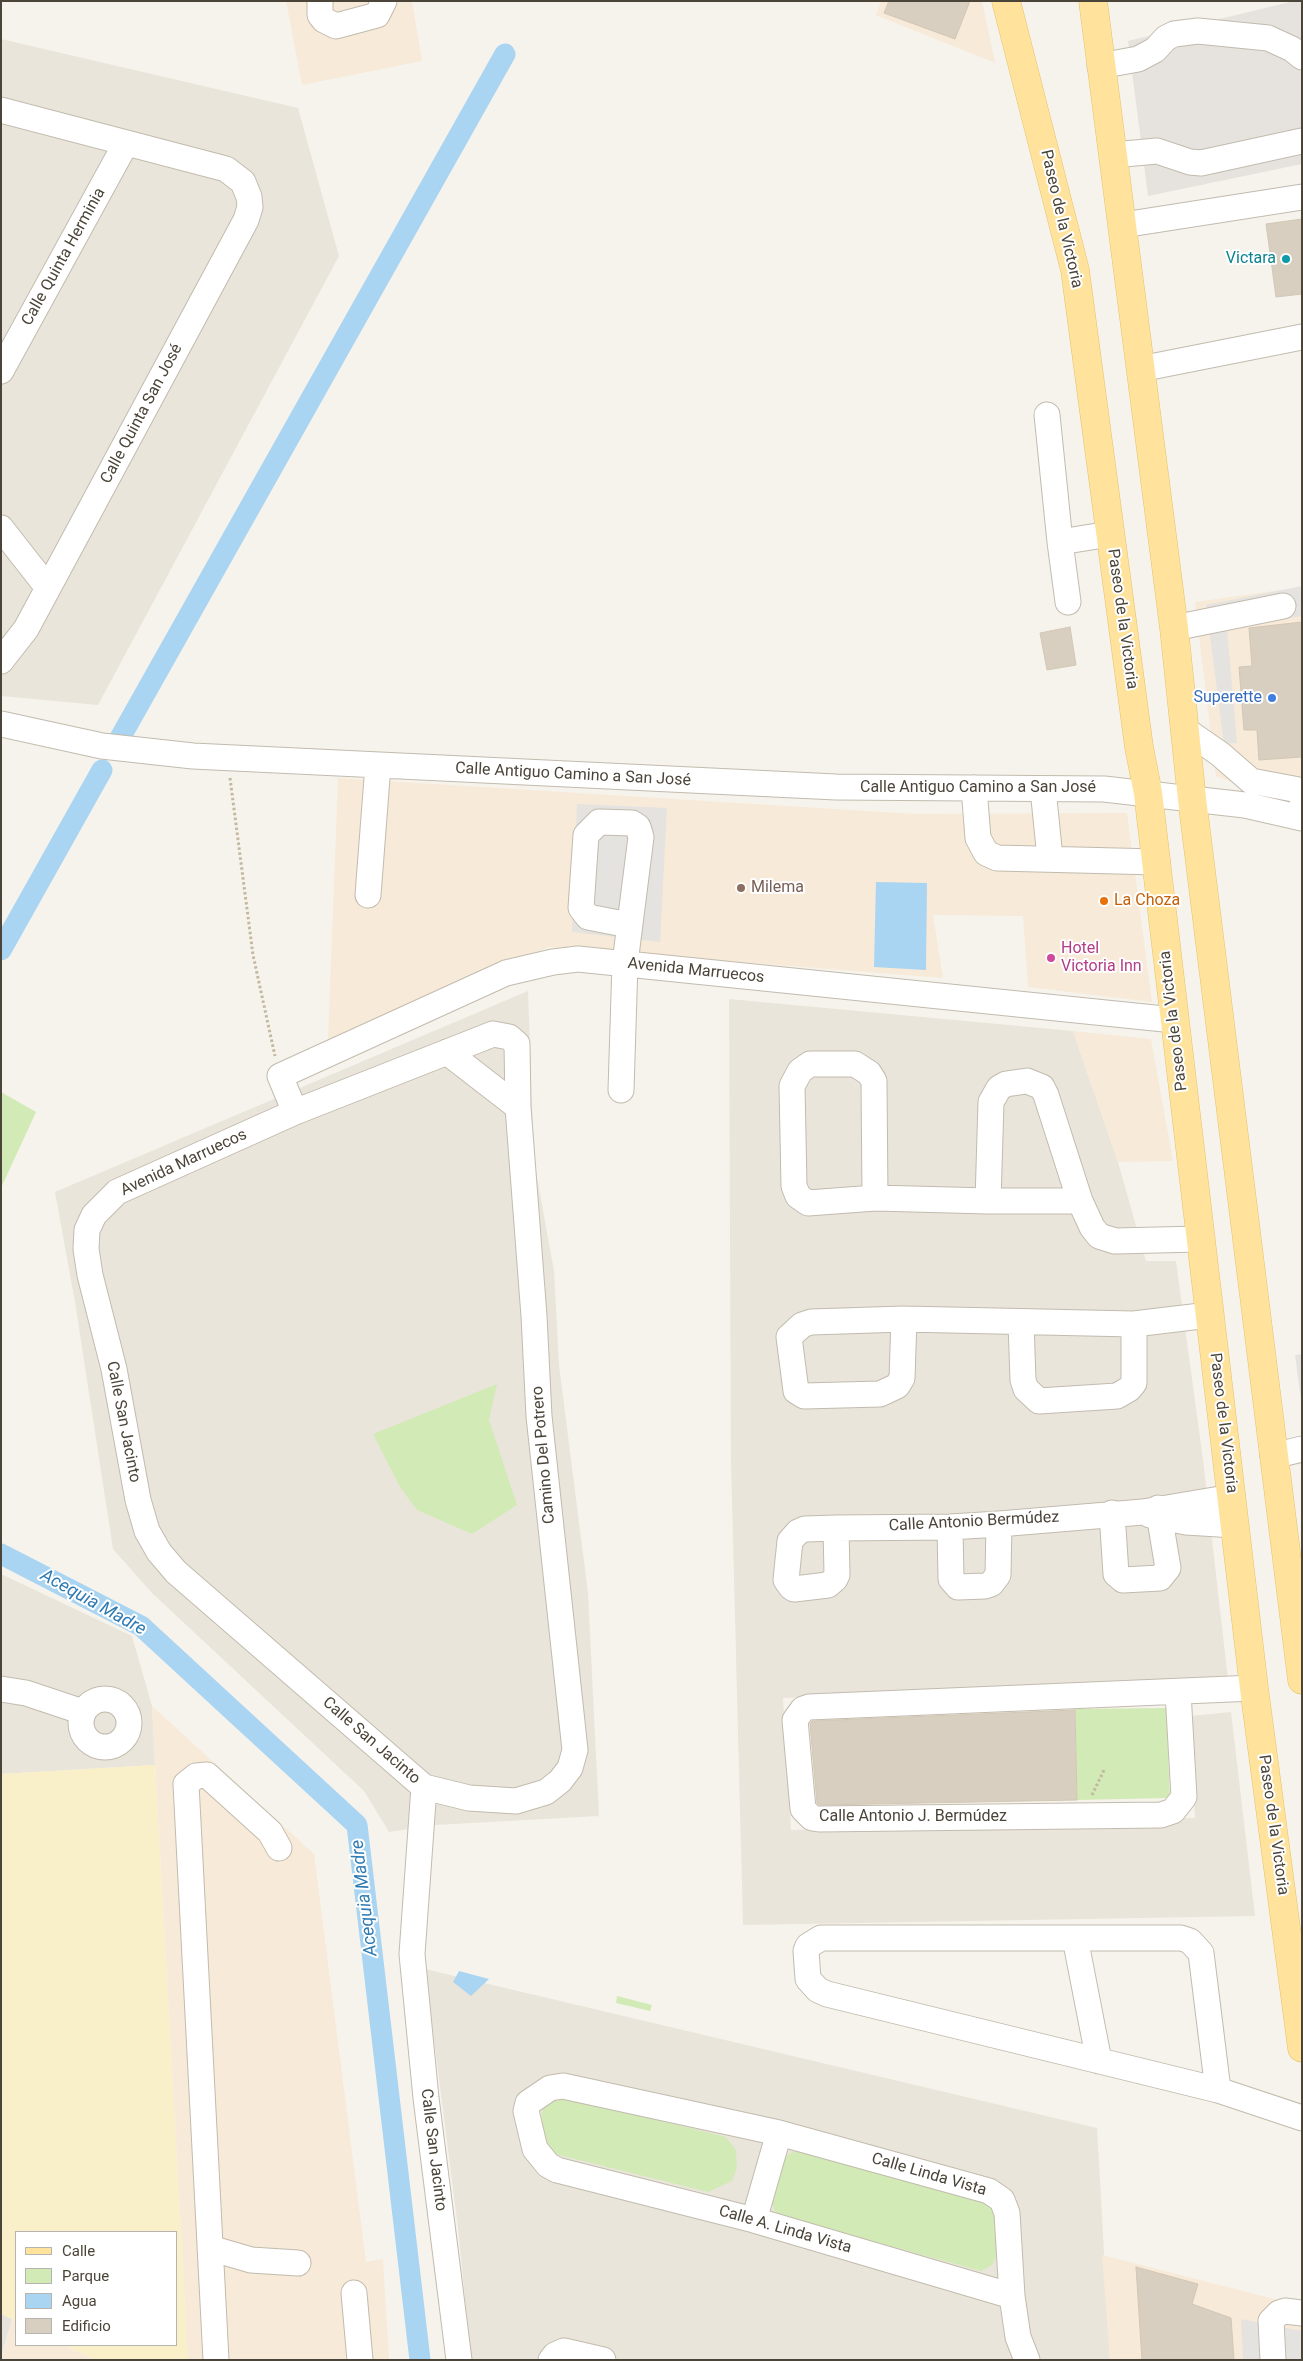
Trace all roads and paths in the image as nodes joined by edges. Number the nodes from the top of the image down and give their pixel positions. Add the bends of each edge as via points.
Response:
1 (320, 1) edge
2 (384, 1) edge
3 (1006, 1) edge
4 (1093, 1) edge
5 (1302, 57) edge
6 (1100, 66) junction
7 (1, 110) edge
8 (1302, 141) edge
9 (126, 143) junction
10 (1113, 155) junction
11 (1302, 197) edge
12 (1123, 225) junction
13 (1302, 337) edge
14 (1140, 369) junction
15 (1, 371) edge
16 (1047, 415) dead end
17 (1, 528) edge
18 (1110, 534) junction
19 (1060, 542) junction
20 (48, 588) junction
21 (1068, 602) dead end
22 (1283, 606) dead end
23 (1174, 628) junction
24 (26, 629) junction
25 (1, 632) edge
26 (1, 661) edge
27 (1, 724) edge
28 (1184, 729) junction
29 (227, 757) junction
30 (378, 765) junction
31 (974, 788) junction
32 (1043, 789) junction
33 (1148, 793) junction
34 (1302, 798) edge
35 (1192, 799) junction
36 (1302, 818) edge
37 (1050, 858) junction
38 (1157, 862) junction
39 (368, 895) dead end
40 (629, 925) dead end
41 (625, 963) junction
42 (1174, 1020) junction
43 (517, 1044) joint
44 (447, 1052) junction
45 (280, 1076) junction
46 (621, 1090) dead end
47 (518, 1107) junction
48 (295, 1112) junction
49 (875, 1198) junction
50 (1080, 1200) junction
51 (988, 1201) junction
52 (86, 1230) joint
53 (1200, 1239) junction
54 (1209, 1315) junction
55 (904, 1319) junction
56 (1021, 1323) junction
57 (1134, 1324) junction
58 (1302, 1449) edge
59 (1273, 1456) junction
60 (1232, 1497) junction
61 (1112, 1513) junction
62 (1154, 1513) junction
63 (999, 1524) junction
64 (1235, 1525) junction
65 (950, 1527) junction
66 (836, 1528) junction
67 (1302, 1680) edge
68 (1254, 1688) junction
69 (1, 1689) edge
70 (1178, 1692) junction
71 (83, 1712) dead end
72 (424, 1787) junction
73 (279, 1848) dead end
74 (1075, 1938) junction
75 (1300, 2014) edge
76 (1302, 2048) edge
77 (1099, 2061) junction
78 (1218, 2090) junction
79 (1302, 2118) edge
80 (779, 2133) junction
81 (557, 2170) joint
82 (754, 2220) junction
83 (210, 2248) junction
84 (298, 2263) dead end
85 (354, 2293) dead end
86 (1012, 2296) junction
87 (1302, 2313) edge
88 (1017, 2348) edge
89 (553, 2357) edge
90 (216, 2360) edge
91 (360, 2360) edge
92 (459, 2360) edge
93 (603, 2360) edge
94 (1027, 2360) edge
95 (1273, 2360) edge

1 - 2 street via 320,15 336,26 377,15
3 - 18 main road, Paseo de la Victoria via 1075,270
4 - 6 main road
5 - 6 street via 1280,43 1254,36 1182,32 1166,38 1146,56
6 - 10 main road
7 - 9 street
8 - 10 street via 1201,163 1157,151
9 - 15 street, Calle Quinta Herminia
9 - 20 street, Calle Quinta San José via 226,169 243,182 249,197 246,220
10 - 12 main road
11 - 12 street
12 - 14 main road
13 - 14 street
14 - 23 main road
16 - 19 street
17 - 20 street
18 - 19 street
18 - 33 main road, Paseo de la Victoria
19 - 21 street
20 - 24 street, Calle Quinta San José
22 - 23 street
23 - 28 main road
24 - 25 street
24 - 26 street, Calle Quinta San José
27 - 29 street, Calle Antiguo Camino a San José via 102,746
28 - 34 street via 1252,781 1299,790
28 - 35 main road
29 - 30 street, Calle Antiguo Camino a San José
29 - 45 path via 253,955
30 - 31 street, Calle Antiguo Camino a San José via 836,787
30 - 39 street
31 - 32 street, Calle Antiguo Camino a San José
31 - 37 street via 978,838 986,853 997,858
32 - 33 street, Calle Antiguo Camino a San José
32 - 37 street
33 - 35 street, Calle Antiguo Camino a San José
33 - 38 main road, Paseo de la Victoria
35 - 36 street, Calle Antiguo Camino a San José via 1245,805
35 - 59 main road
37 - 38 street
38 - 42 main road, Paseo de la Victoria
40 - 41 street
41 - 42 street, Avenida Marruecos
41 - 45 street, Avenida Marruecos via 578,959 506,973
41 - 46 street
42 - 53 main road, Paseo de la Victoria
43 - 44 street, Avenida Marruecos via 509,1037 494,1034
43 - 47 street, Camino Del Potrero
44 - 47 street
44 - 48 street, Avenida Marruecos
45 - 48 street
47 - 72 street, Camino Del Potrero via 539,1416 575,1750 570,1768 560,1781 546,1792 516,1801 469,1798
48 - 52 street, Avenida Marruecos via 117,1192 94,1215
49 - 49 street via 808,1203 796,1192 792,1086 800,1071 810,1064 855,1064 869,1073 874,1081
49 - 51 street
50 - 51 street
50 - 51 street via 1046,1095 1042,1087 1027,1081 999,1088 991,1102
50 - 53 street via 1099,1236 1115,1241
52 - 72 street, Calle San Jacinto via 90,1275 114,1370 138,1500 147,1531 159,1552 176,1572
53 - 54 main road, Paseo de la Victoria
54 - 57 street
54 - 60 main road, Paseo de la Victoria
55 - 55 street via 902,1378 897,1386 880,1394 804,1396 796,1391 788,1337 802,1325
55 - 56 street
56 - 57 street
56 - 57 street via 1023,1380 1031,1396 1039,1401 1117,1396 1129,1389 1134,1383
58 - 59 street
59 - 67 main road
60 - 62 street, Calle Antonio Bermúdez
60 - 64 main road, Paseo de la Victoria
61 - 62 street, Calle Antonio Bermúdez
61 - 62 street via 1114,1569 1123,1580 1160,1578 1167,1572
61 - 63 street, Calle Antonio Bermúdez
62 - 64 street, Calle Antonio Bermúdez
63 - 65 street, Calle Antonio Bermúdez
63 - 65 street via 998,1575 985,1586 958,1588 951,1579
64 - 68 main road, Paseo de la Victoria
65 - 66 street, Calle Antonio Bermúdez
66 - 66 street, Calle Antonio Bermúdez via 805,1529 790,1541 786,1580 794,1589 828,1585 835,1579
68 - 70 street, Calle Antonio J. Bermúdez
68 - 75 main road, Paseo de la Victoria
69 - 71 street via 26,1693
70 - 70 street, Calle Antonio J. Bermúdez via 809,1707 803,1709 795,1720 803,1810 812,1818 819,1819 1161,1815 1173,1811 1184,1797
72 - 92 street, Calle San Jacinto via 412,1954 426,2098
73 - 83 street via 270,1832 208,1775 196,1776 186,1784
74 - 77 street
74 - 77 street via 821,1938 806,1951 808,1979 827,1994
74 - 78 street via 1181,1938 1196,1945 1201,1953
75 - 76 main road, Paseo de la Victoria
77 - 78 street
78 - 79 street
80 - 81 street, Calle Linda Vista via 556,2087 538,2095 528,2103 526,2111 535,2149 548,2165
80 - 82 street
80 - 86 street, Calle Linda Vista via 996,2195 1002,2200 1007,2213
81 - 82 street, Calle A. Linda Vista
82 - 86 street, Calle A. Linda Vista
83 - 84 street via 250,2260
83 - 90 street
85 - 91 street
86 - 88 street, Calle Linda Vista
87 - 95 street via 1284,2311 1271,2321
88 - 94 street, Calle Linda Vista
89 - 93 street via 564,2351

